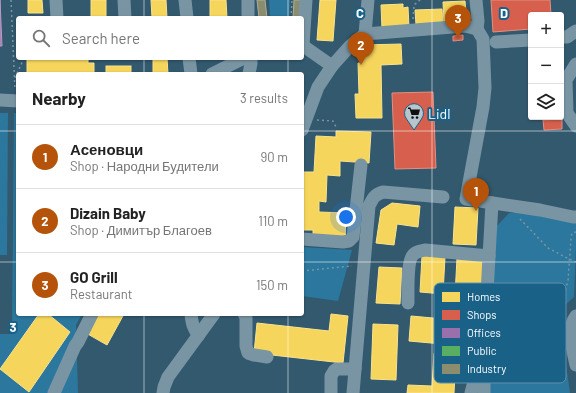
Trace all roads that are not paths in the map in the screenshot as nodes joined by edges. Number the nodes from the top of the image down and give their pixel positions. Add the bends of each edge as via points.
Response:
1 (56, 0) edge
2 (124, 0) edge
3 (185, 0) edge
4 (248, 0) edge
5 (306, 0) edge
6 (368, 0) edge
7 (476, 0) edge
8 (57, 16) edge
9 (125, 16) edge
10 (187, 16) edge
11 (248, 16) edge
12 (304, 22) edge
13 (477, 29) junction
14 (576, 31) edge
15 (365, 34) junction
16 (564, 37) edge
17 (528, 40) edge
18 (496, 42) dead end
19 (304, 46) edge
20 (190, 60) edge
21 (240, 60) edge
22 (250, 60) edge
23 (576, 64) edge
24 (332, 66) junction
25 (191, 72) edge
26 (217, 72) edge
27 (249, 72) edge
28 (0, 100) edge
29 (16, 101) edge
30 (304, 125) edge
31 (576, 126) edge
32 (361, 165) dead end
33 (443, 197) dead end
34 (492, 203) junction
35 (576, 217) edge
36 (304, 239) edge
37 (489, 256) junction
38 (488, 283) edge
39 (408, 303) dead end
40 (91, 316) edge
41 (191, 316) edge
42 (213, 316) edge
43 (245, 316) edge
44 (576, 316) edge
45 (199, 335) junction
46 (267, 357) dead end
47 (576, 365) edge
48 (355, 369) junction
49 (474, 383) edge
50 (54, 393) edge
51 (163, 393) edge
52 (330, 393) edge
53 (353, 393) edge
54 (471, 393) edge

1 - 8 street
2 - 9 street
3 - 10 street
4 - 11 street
5 - 12 street
6 - 15 street
7 - 13 street
13 - 15 street via 465,26
13 - 34 street via 483,39 485,88 466,199
14 - 16 street
15 - 24 street
17 - 18 street
19 - 24 street
20 - 25 street
21 - 26 street
22 - 27 street
23 - 31 street via 566,80 566,113
24 - 30 street via 318,88
28 - 29 street
32 - 36 street via 353,237 343,242
33 - 48 street via 383,192 372,200 369,206
34 - 35 street
34 - 37 street
37 - 38 street
37 - 39 street via 417,251 410,261
40 - 50 street
41 - 45 street via 193,327
42 - 45 street
43 - 46 street via 248,352
44 - 47 street via 571,326
45 - 51 street via 168,377
48 - 52 street via 334,371 331,376
48 - 53 street
49 - 54 street

